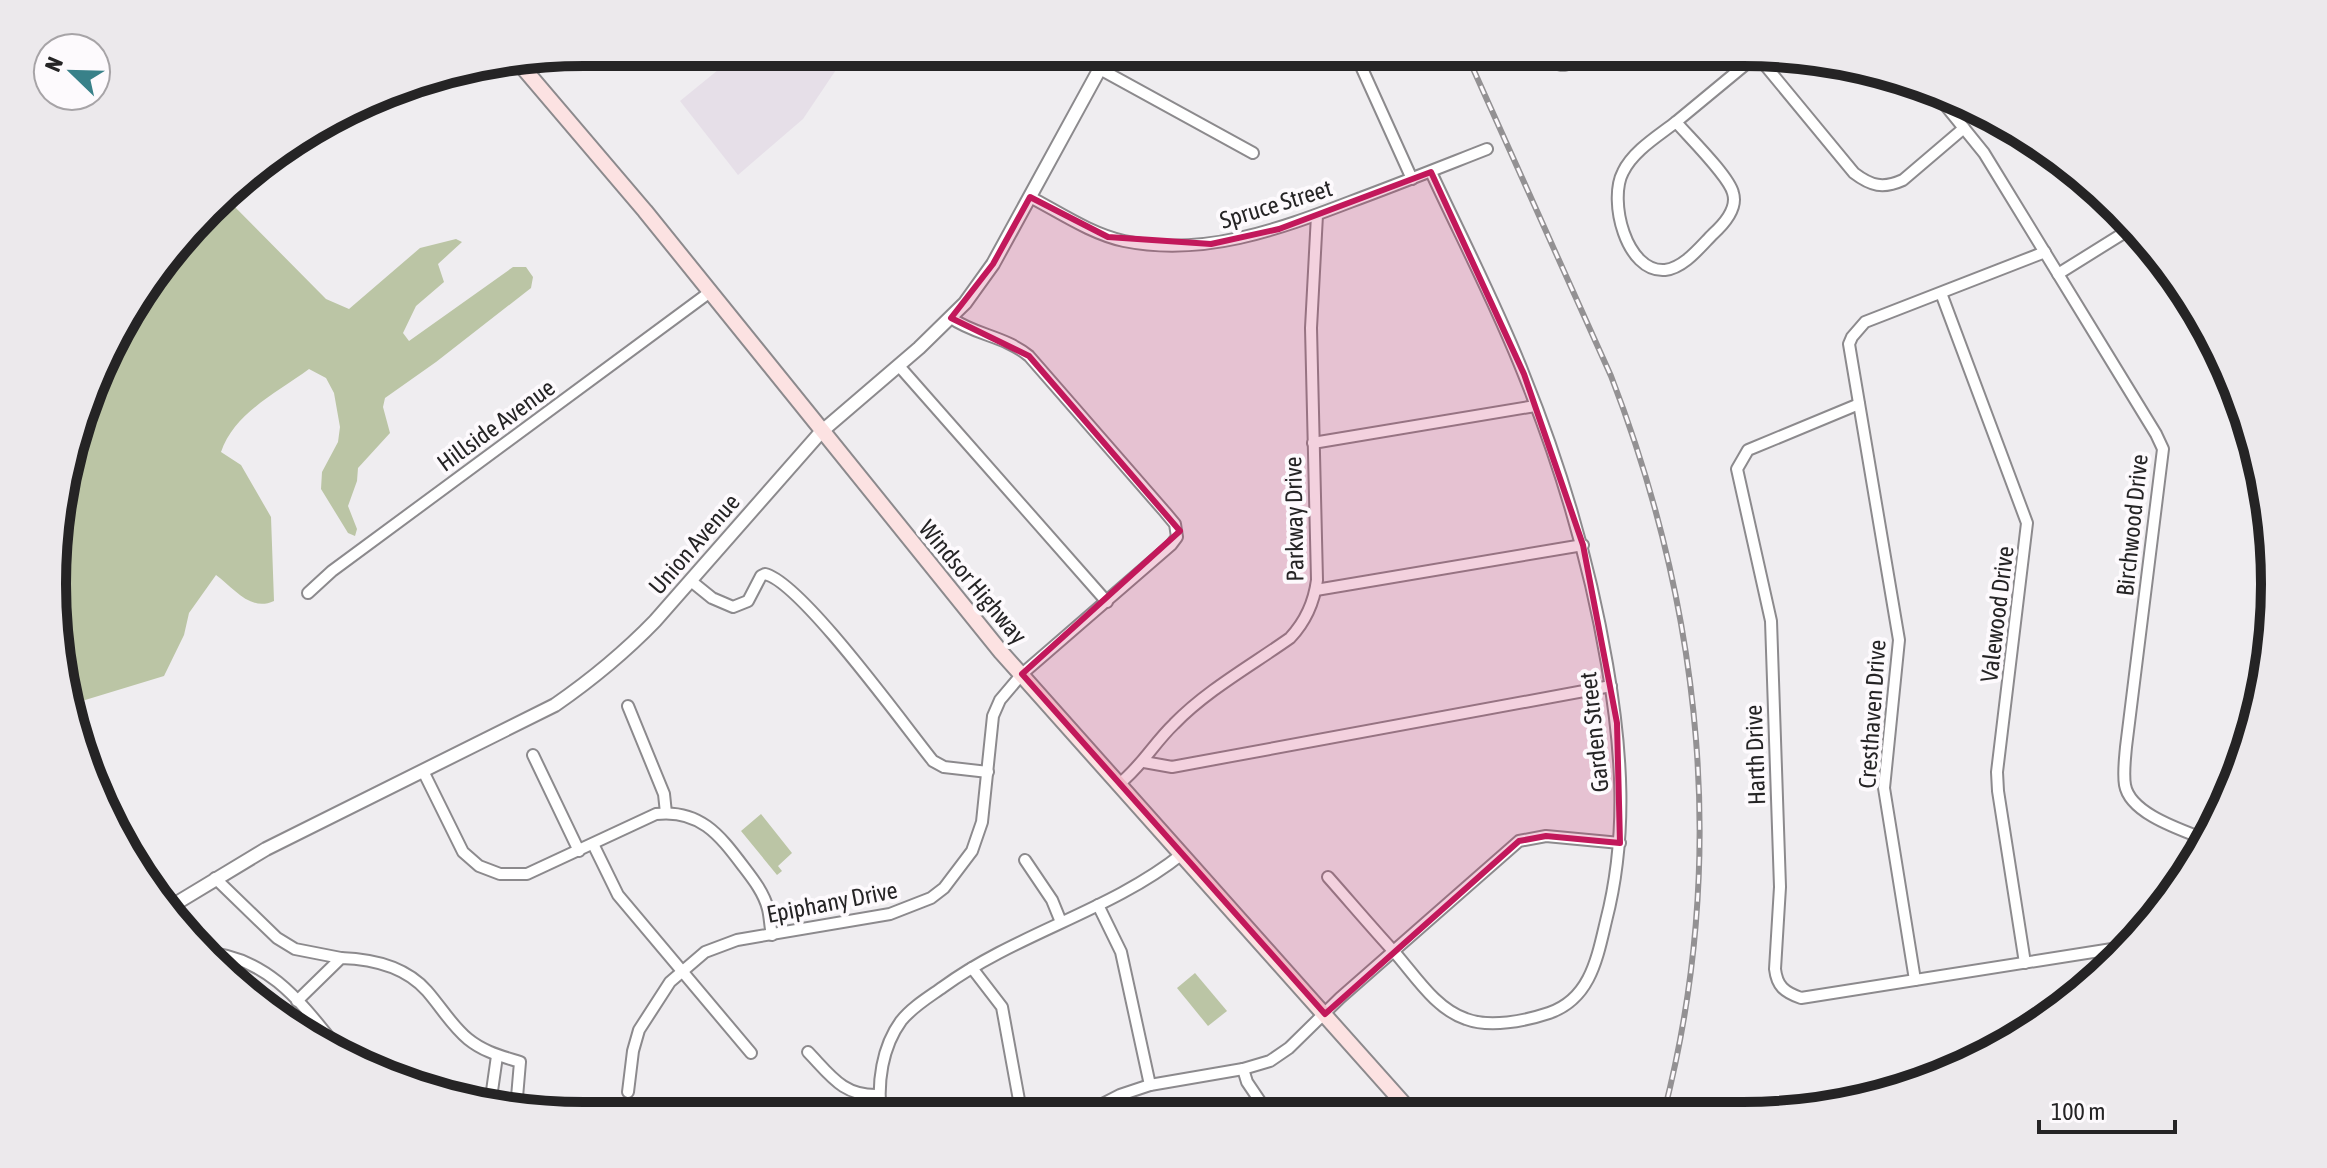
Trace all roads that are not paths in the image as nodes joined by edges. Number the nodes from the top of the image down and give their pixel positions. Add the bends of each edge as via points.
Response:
1 (1102, 66) edge
2 (1361, 66) edge
3 (1742, 66) edge
4 (1766, 67) edge
5 (524, 69) edge
6 (1100, 69) junction
7 (1948, 108) edge
8 (1676, 122) junction
9 (1964, 128) junction
10 (1487, 149) dead end
11 (1253, 153) dead end
12 (1431, 172) junction
13 (1412, 179) junction
14 (1030, 197) junction
15 (1317, 215) junction
16 (2124, 233) edge
17 (2045, 252) junction
18 (2058, 274) junction
19 (710, 292) junction
20 (1936, 295) junction
21 (951, 318) junction
22 (899, 366) junction
23 (1859, 404) junction
24 (1535, 406) junction
25 (821, 432) junction
26 (1313, 443) junction
27 (1583, 545) junction
28 (691, 581) junction
29 (1316, 590) junction
30 (308, 593) dead end
31 (1107, 602) junction
32 (1022, 674) junction
33 (1611, 686) junction
34 (628, 706) dead end
35 (533, 755) dead end
36 (1144, 762) junction
37 (423, 771) junction
38 (988, 772) junction
39 (1119, 784) junction
40 (666, 813) junction
41 (2196, 836) edge
42 (1620, 843) junction
43 (593, 844) junction
44 (579, 851) junction
45 (1182, 854) junction
46 (1025, 860) dead end
47 (1328, 877) dead end
48 (215, 878) junction
49 (176, 903) edge
50 (1098, 905) junction
51 (1061, 922) junction
52 (772, 935) junction
53 (2110, 949) edge
54 (1393, 951) junction
55 (223, 955) edge
56 (341, 958) junction
57 (2025, 963) junction
58 (972, 968) junction
59 (681, 970) junction
60 (1915, 980) junction
61 (297, 1001) junction
62 (306, 1012) junction
63 (1325, 1014) junction
64 (308, 1023) edge
65 (327, 1034) edge
66 (808, 1052) dead end
67 (751, 1053) dead end
68 (497, 1056) junction
69 (1243, 1069) junction
70 (1150, 1085) junction
71 (628, 1092) dead end
72 (492, 1094) edge
73 (878, 1095) junction
74 (517, 1098) edge
75 (879, 1102) edge
76 (1020, 1102) edge
77 (1106, 1102) edge
78 (1261, 1102) edge
79 (1402, 1102) edge

1 - 6 street, Union Avenue
2 - 13 street
3 - 8 street
4 - 9 street via 1867,183 1892,185 1903,180
5 - 19 main road, Windsor Highway
6 - 11 street
6 - 14 street, Union Avenue
7 - 9 street, Birchwood Drive
8 - 8 street via 1634,157 1618,187 1627,240 1638,260 1660,270 1696,251 1732,211 1735,200 1731,186
9 - 17 street, Birchwood Drive
10 - 12 street, Spruce Street
12 - 13 street, Spruce Street
12 - 24 street, Garden Street
13 - 15 street, Spruce Street
14 - 15 street, Spruce Street via 1108,237 1155,245 1242,239
14 - 21 street, Union Avenue via 993,264
15 - 26 street, Parkway Drive via 1311,328
16 - 18 street
17 - 18 street, Birchwood Drive
17 - 20 street
18 - 41 street, Birchwood Drive via 2163,449 2124,784 2138,806
19 - 25 main road, Windsor Highway
19 - 30 street, Hillside Avenue
20 - 23 street via 1865,322 1852,337 1849,351
20 - 57 street, Valewood Drive via 2027,523 1997,772
21 - 22 street, Union Avenue
21 - 31 street, Epiphany Drive via 1029,356 1177,530 1171,545
22 - 25 street, Union Avenue
22 - 31 street
23 - 60 street, Cresthaven Drive via 1899,640 1884,788
23 - 60 street, Harth Drive via 1748,450 1737,469 1771,621 1780,887 1776,981 1801,998
24 - 26 street
24 - 27 street, Garden Street
25 - 28 street, Union Avenue
25 - 32 main road, Windsor Highway
26 - 29 street, Parkway Drive
27 - 29 street
27 - 33 street, Garden Street
28 - 37 street, Union Avenue via 596,676 555,705
28 - 38 street via 733,607 748,601 761,576 776,577 821,620 933,761
29 - 36 street, Parkway Drive via 1302,625 1290,638 1190,709
31 - 32 street, Epiphany Drive
32 - 38 street, Epiphany Drive via 995,708
32 - 39 main road, Windsor Highway
33 - 36 street via 1172,767
33 - 42 street, Garden Street via 1621,778
34 - 40 street via 664,794
35 - 44 street
36 - 39 street, Parkway Drive
37 - 44 street via 458,843 479,866 500,874 527,874
37 - 48 street, Union Avenue
38 - 52 street, Epiphany Drive via 982,822 972,851 931,898 890,914
39 - 45 main road, Windsor Highway
40 - 43 street
40 - 52 street via 697,819 715,831 760,890
42 - 54 street via 1546,836 1519,841
42 - 54 street, Garden Street via 1615,889 1593,968 1579,996 1558,1010 1491,1024 1467,1020 1438,1002
43 - 44 street
43 - 59 street via 618,895
45 - 50 street via 1158,874
45 - 63 main road, Windsor Highway
46 - 51 street
47 - 54 street, Garden Street
48 - 49 street, Union Avenue
48 - 56 street via 277,938 295,949
50 - 51 street
50 - 70 street via 1121,952
51 - 58 street
52 - 59 street, Epiphany Drive via 715,947
53 - 57 street, Harth Drive
54 - 63 street
55 - 61 street via 258,966
56 - 61 street
56 - 68 street via 364,958 407,974 467,1038
57 - 60 street, Harth Drive
58 - 73 street via 901,1021 882,1066
58 - 76 street via 1002,1007
59 - 67 street
59 - 71 street, Epiphany Drive via 639,1030
61 - 62 street
62 - 64 street
62 - 65 street
63 - 69 street via 1279,1055
63 - 79 main road, Windsor Highway
66 - 73 street via 841,1086 861,1095
68 - 72 street
68 - 74 street via 520,1062
69 - 70 street
69 - 78 street
70 - 77 street
73 - 75 street

